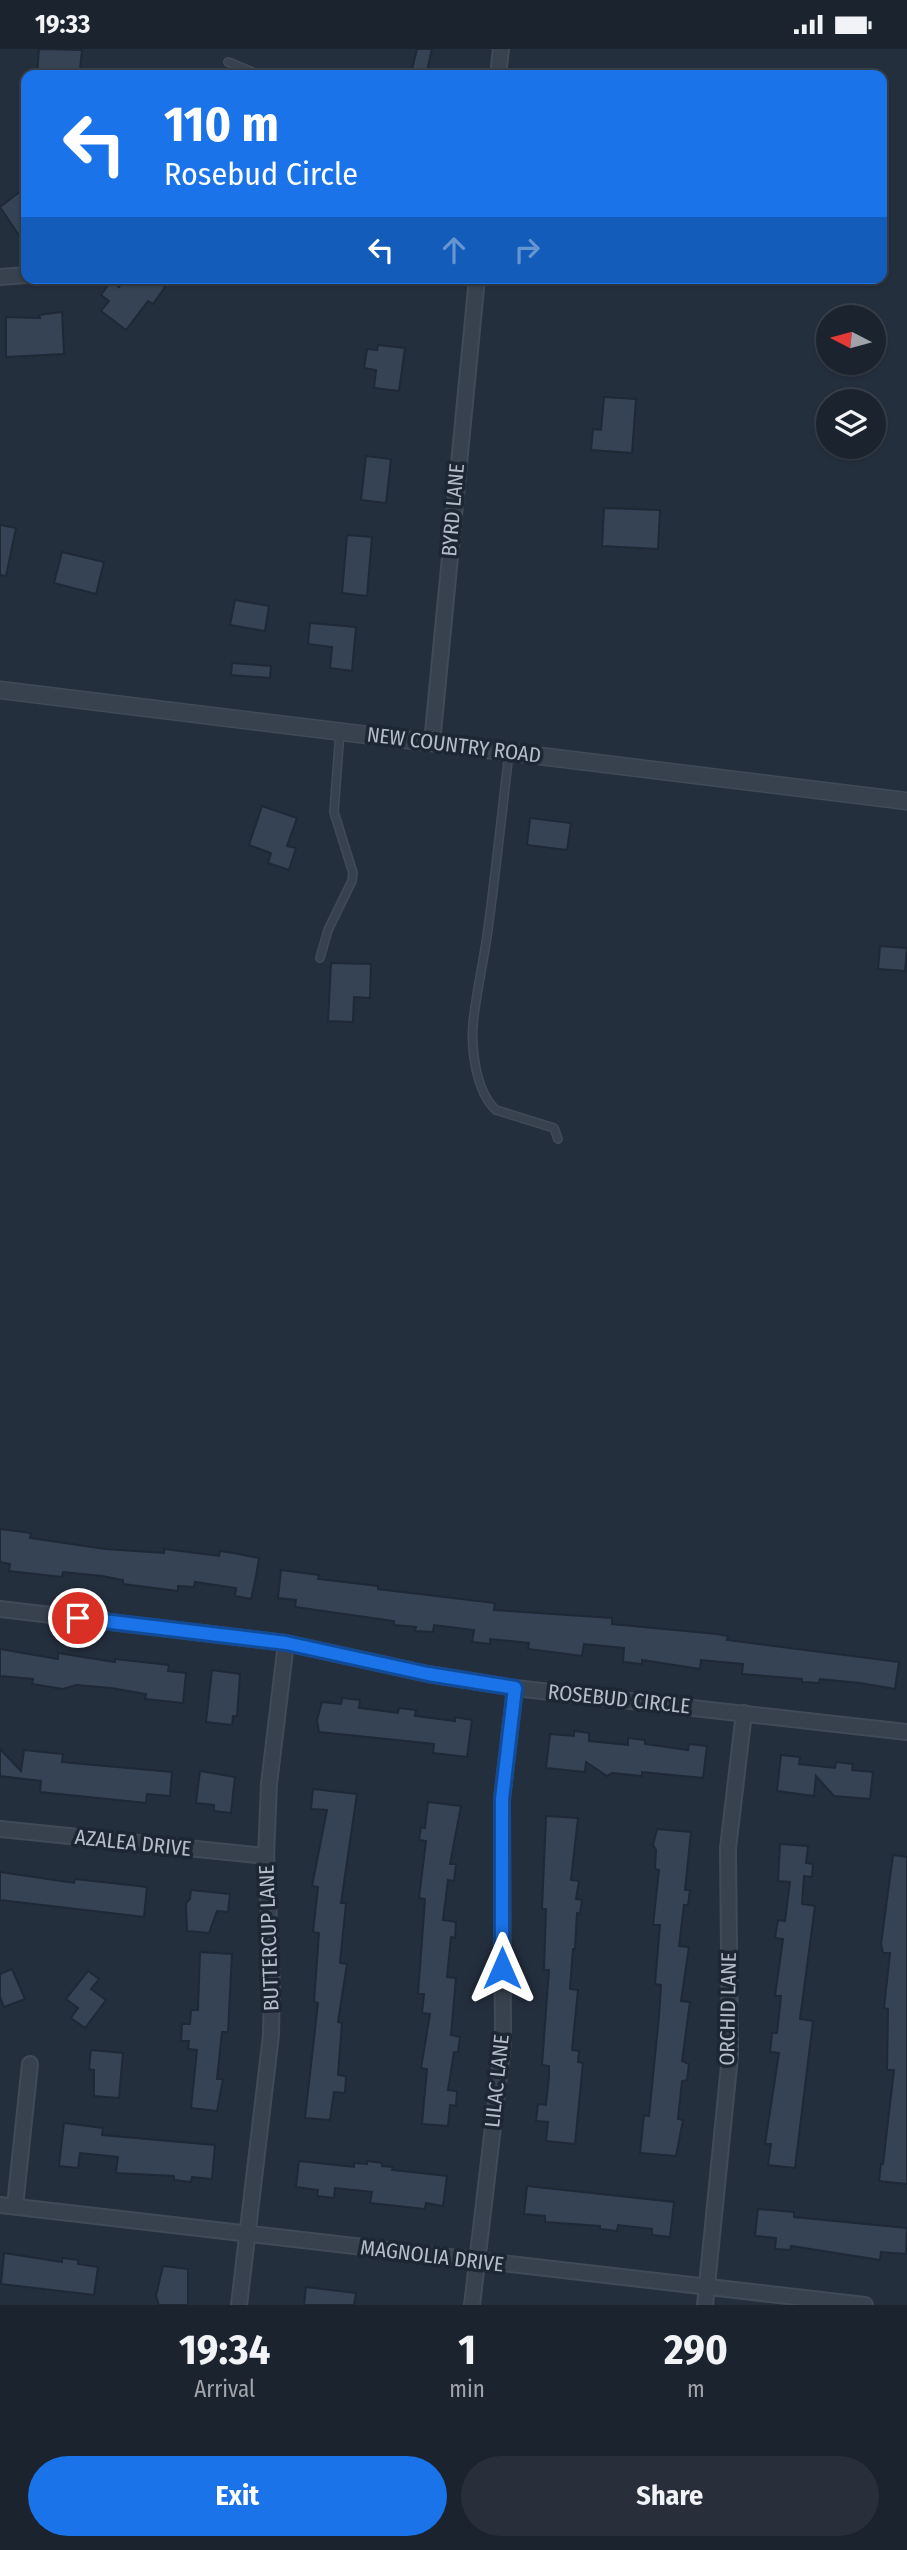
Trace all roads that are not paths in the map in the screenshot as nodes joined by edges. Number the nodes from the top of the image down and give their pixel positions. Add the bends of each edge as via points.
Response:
1 (501, 49) edge
2 (228, 62) dead end
3 (248, 70) edge
4 (499, 70) edge
5 (21, 275) edge
6 (0, 277) edge
7 (476, 284) edge
8 (0, 690) edge
9 (340, 730) junction
10 (432, 743) junction
11 (509, 752) junction
12 (907, 801) edge
13 (320, 958) dead end
14 (558, 1139) dead end
15 (0, 1609) edge
16 (286, 1643) junction
17 (515, 1688) junction
18 (744, 1713) junction
19 (907, 1732) edge
20 (0, 1829) edge
21 (266, 1856) junction
22 (30, 2064) dead end
23 (7, 2205) edge
24 (247, 2233) junction
25 (477, 2262) junction
26 (707, 2287) junction
27 (239, 2305) edge
28 (472, 2305) edge
29 (705, 2305) edge
30 (865, 2305) edge

1 - 4 street
2 - 3 lane
5 - 6 street
7 - 10 street, BYRD LANE
8 - 9 street, NEW COUNTRY ROAD
9 - 10 street, NEW COUNTRY ROAD
9 - 13 lane via 334,812 353,873
10 - 11 street, NEW COUNTRY ROAD
11 - 12 street, NEW COUNTRY ROAD
11 - 14 lane via 473,1025 475,1051 479,1079 491,1105 554,1128
15 - 16 street, ROSEBUD CIRCLE
16 - 17 street, ROSEBUD CIRCLE
16 - 21 street, BUTTERCUP LANE via 269,1784
17 - 18 street, ROSEBUD CIRCLE
17 - 25 street, LILAC LANE via 502,1799 503,2042
18 - 19 street, ROSEBUD CIRCLE
18 - 26 street, ORCHID LANE via 728,1848 730,2056
20 - 21 street, AZALEA DRIVE
21 - 24 street, BUTTERCUP LANE via 271,2035
22 - 23 street
23 - 24 street, MAGNOLIA DRIVE
24 - 25 street, MAGNOLIA DRIVE
24 - 27 street, BUTTERCUP LANE
25 - 26 street, MAGNOLIA DRIVE
25 - 28 street, LILAC LANE
26 - 29 street, ORCHID LANE
26 - 30 street, MAGNOLIA DRIVE

